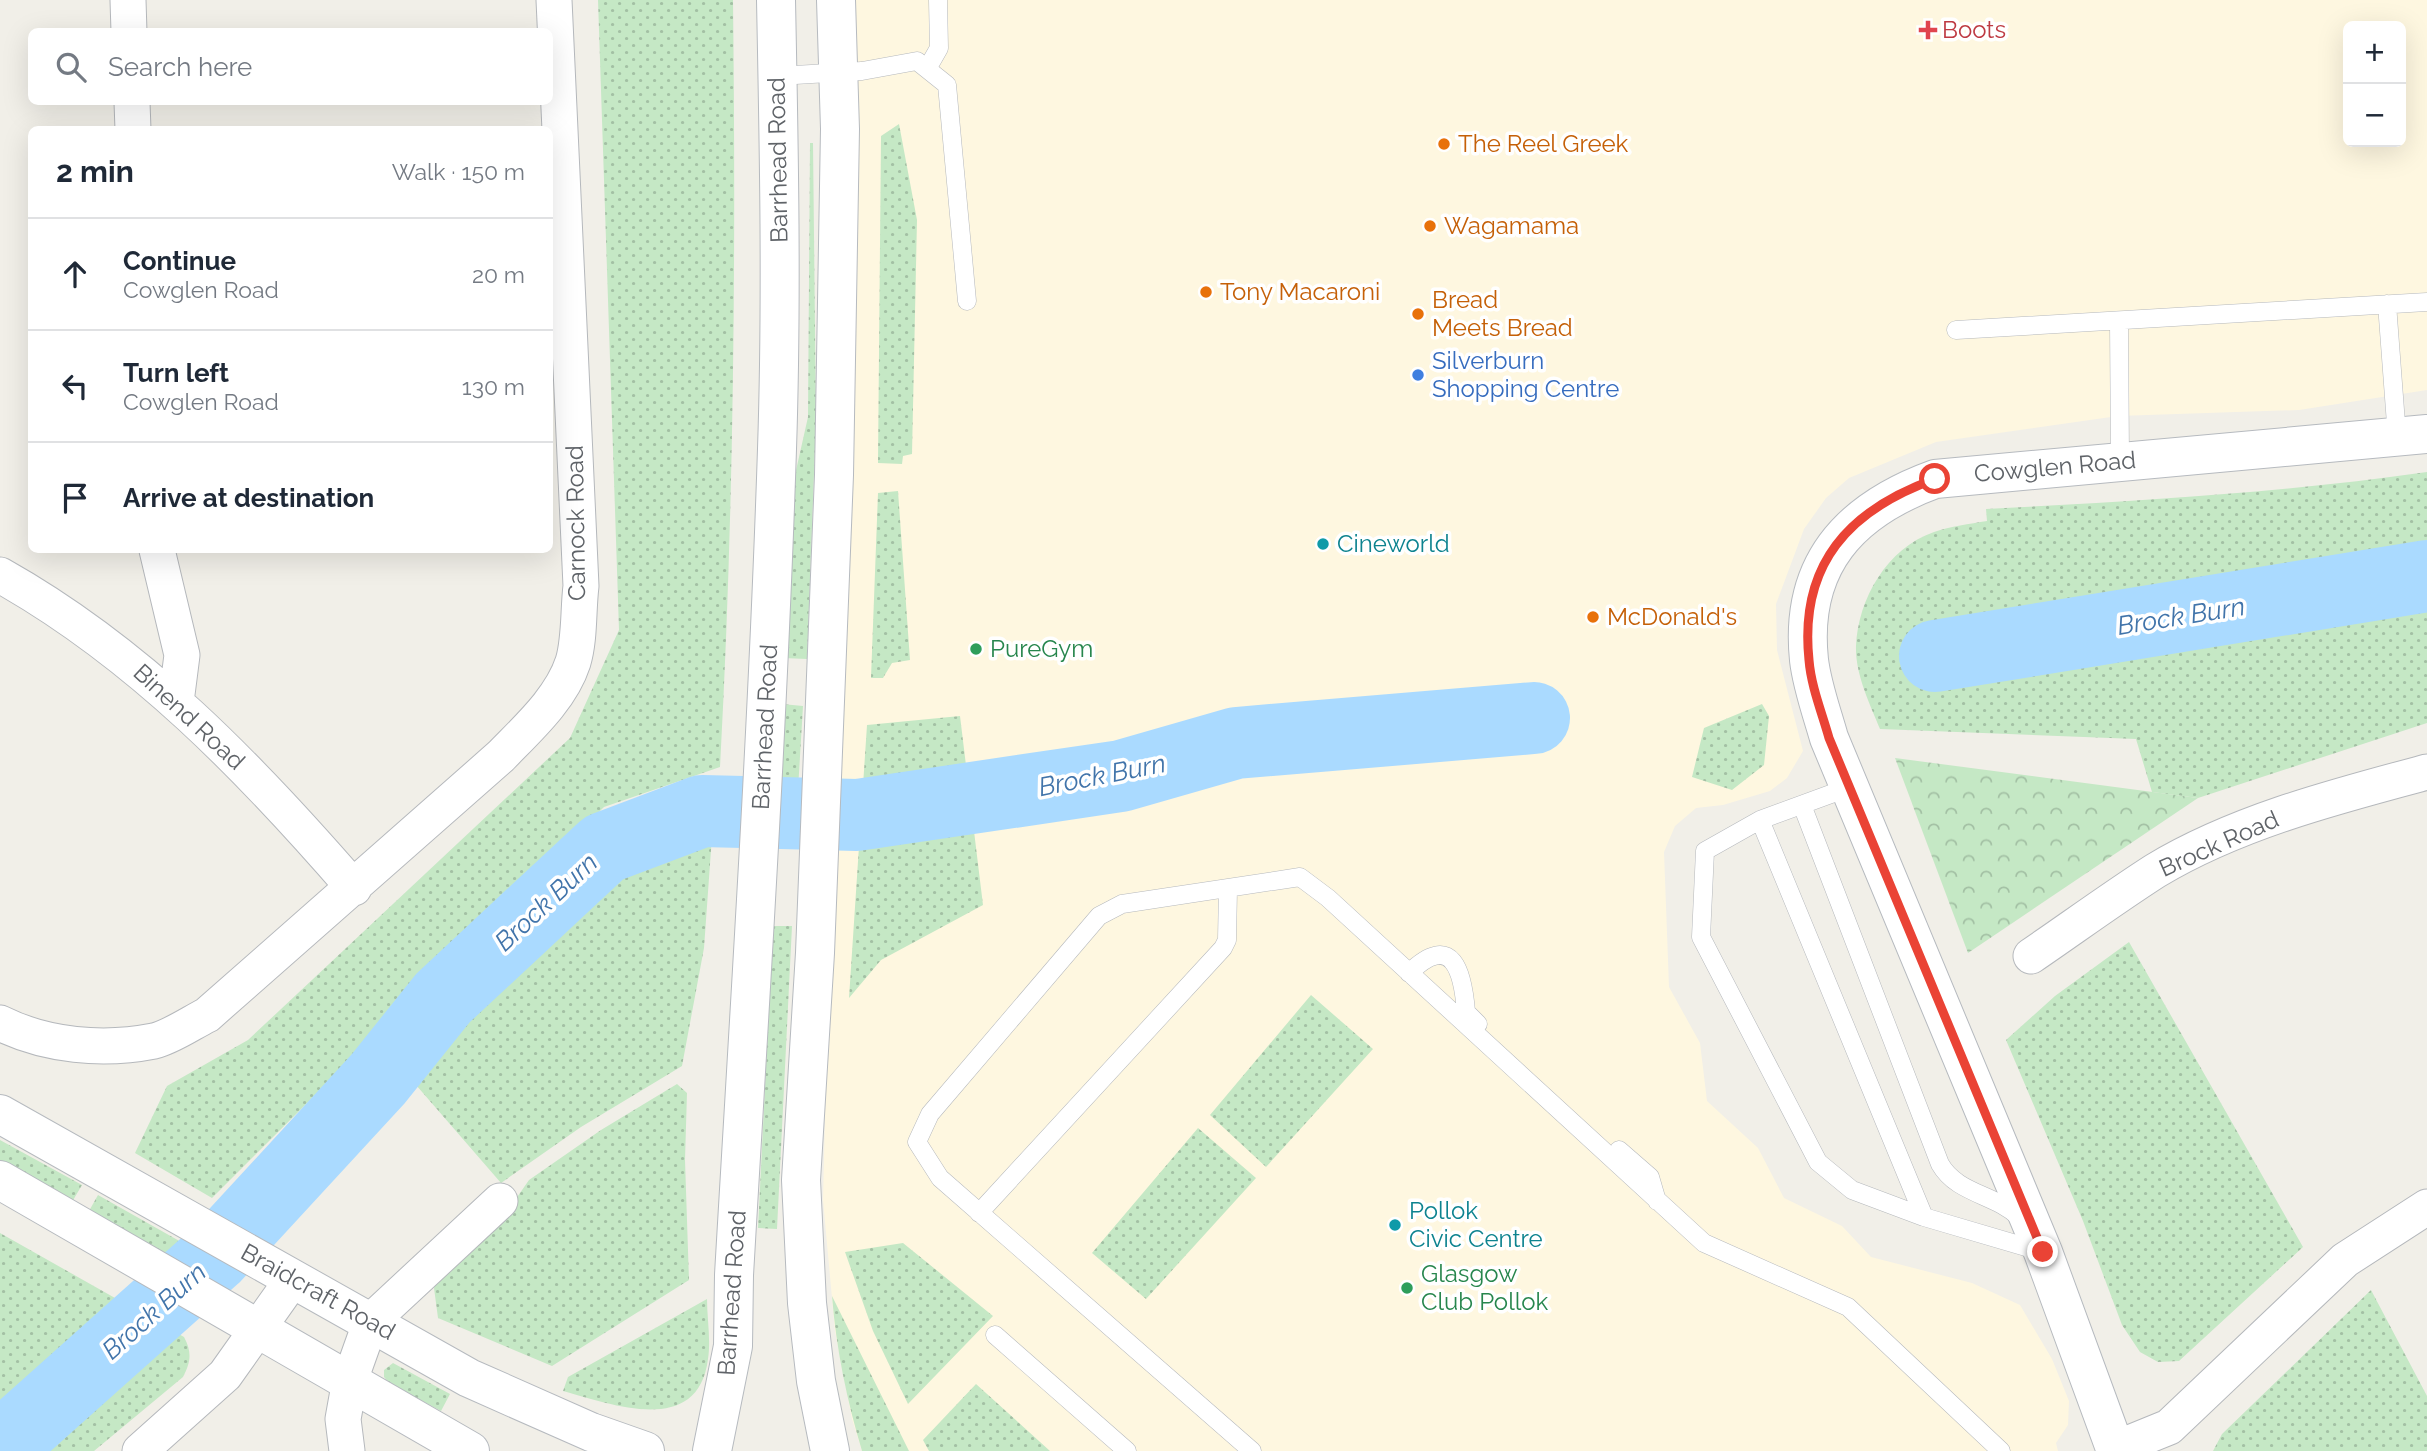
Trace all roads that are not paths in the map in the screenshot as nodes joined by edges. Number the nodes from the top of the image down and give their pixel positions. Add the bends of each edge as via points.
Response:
1 (128, 0) edge
2 (554, 0) edge
3 (776, 0) edge
4 (836, 0) edge
5 (938, 0) edge
6 (129, 28) edge
7 (927, 69) junction
8 (837, 73) junction
9 (778, 76) junction
10 (132, 105) edge
11 (133, 126) edge
12 (967, 301) dead end
13 (2427, 302) edge
14 (2387, 304) junction
15 (2119, 321) junction
16 (1956, 330) dead end
17 (2412, 436) edge
18 (2120, 461) junction
19 (158, 553) edge
20 (0, 575) edge
21 (176, 702) junction
22 (2427, 772) edge
23 (1850, 787) junction
24 (1802, 805) junction
25 (1760, 820) junction
26 (354, 888) junction
27 (1228, 889) junction
28 (2031, 956) dead end
29 (1409, 973) junction
30 (0, 1023) edge
31 (0, 1114) edge
32 (0, 1180) edge
33 (500, 1201) dead end
34 (1657, 1201) junction
35 (2427, 1207) edge
36 (979, 1213) junction
37 (1924, 1217) junction
38 (2043, 1252) junction
39 (293, 1279) junction
40 (371, 1321) junction
41 (258, 1330) junction
42 (995, 1335) dead end
43 (350, 1380) junction
44 (2113, 1450) edge
45 (140, 1451) edge
46 (347, 1451) edge
47 (470, 1451) edge
48 (645, 1451) edge
49 (712, 1451) edge
50 (830, 1451) edge
51 (1127, 1451) edge
52 (1252, 1451) edge
53 (2001, 1451) edge

1 - 6 street
2 - 26 street, Carnock Road via 581,586 573,662 533,724
3 - 9 main road, Barrhead Road
4 - 8 main road
5 - 7 lane via 939,48
7 - 8 lane via 917,61
7 - 12 lane via 947,85
8 - 9 lane
8 - 50 main road via 834,475 801,1180 807,1303
9 - 49 main road, Barrhead Road via 778,446 766,727 733,1346
10 - 11 street
13 - 14 lane
14 - 15 lane
14 - 17 lane
15 - 16 lane
15 - 18 lane
17 - 18 main road, Cowglen Road
18 - 23 main road, Cowglen Road via 1935,479 1878,505 1833,545 1813,593 1809,662 1829,738
19 - 21 street via 182,655
20 - 21 street, Binend Road via 112,646
21 - 26 street, Binend Road via 302,828
22 - 28 street, Brock Road via 2334,796 2251,825 2157,870
23 - 24 lane
23 - 38 main road, Cowglen Road
24 - 25 lane
24 - 38 lane via 1940,1164 1955,1182 2009,1208
25 - 37 lane
25 - 37 lane via 1704,851 1701,937 1818,1162 1852,1190
26 - 30 street, Carnock Road via 207,1015 156,1041 88,1046 21,1034
27 - 29 lane via 1300,877
27 - 36 lane via 1223,948
27 - 36 lane via 1122,904 1099,916 930,1114 917,1142 940,1178
29 - 34 lane
29 - 34 lane via 1423,959 1439,955 1451,960 1461,971 1466,1012 1650,1177
31 - 39 main road, Braidcraft Road
32 - 41 main road
33 - 40 street
34 - 53 lane via 1704,1243 1848,1307
35 - 44 street via 2345,1260 2168,1427
36 - 52 lane
37 - 38 lane
38 - 44 main road, Cowglen Road
39 - 40 main road, Braidcraft Road
39 - 41 street
40 - 43 street
40 - 48 main road, Braidcraft Road via 469,1378
41 - 43 main road
41 - 45 street via 225,1375
42 - 51 lane
43 - 46 street via 343,1419
43 - 47 main road

